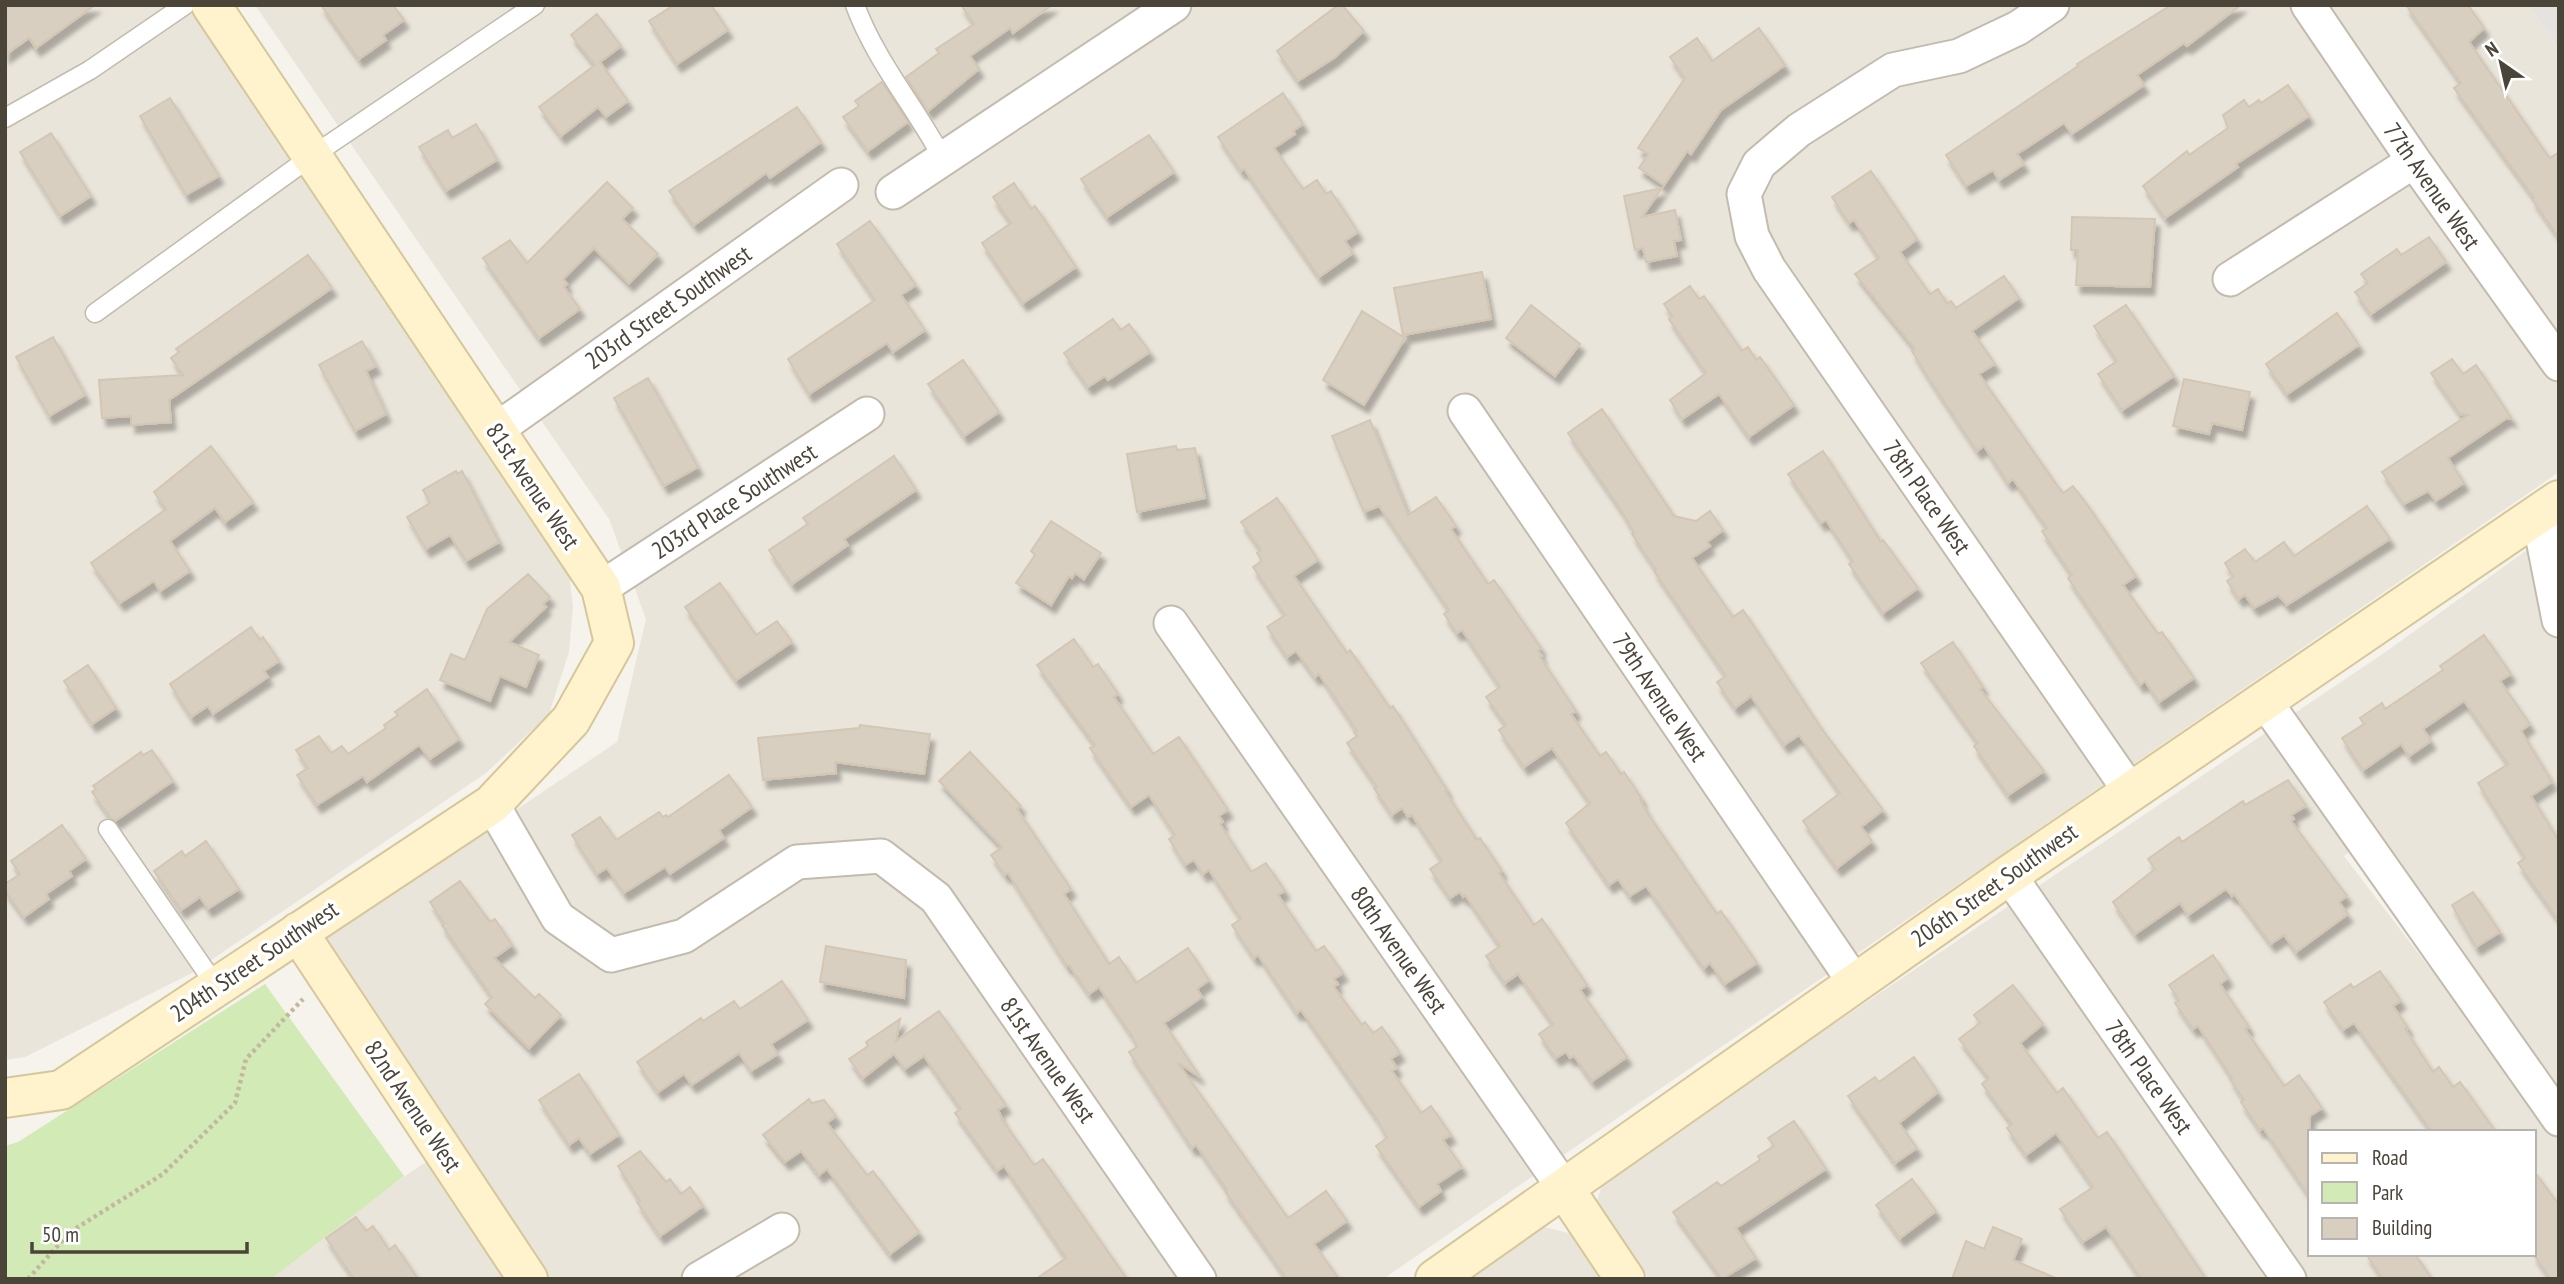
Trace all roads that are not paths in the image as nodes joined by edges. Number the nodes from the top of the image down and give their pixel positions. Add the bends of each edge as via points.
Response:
1 (185, 5) edge
2 (211, 5) edge
3 (535, 5) edge
4 (855, 5) edge
5 (1174, 5) edge
6 (2052, 5) edge
7 (2308, 5) edge
8 (5, 118) edge
9 (312, 156) junction
10 (943, 159) junction
11 (2414, 161) junction
12 (841, 185) dead end
13 (893, 192) dead end
14 (2230, 279) dead end
15 (95, 313) dead end
16 (2559, 364) edge
17 (1465, 411) dead end
18 (867, 414) dead end
19 (496, 430) junction
20 (2548, 507) edge
21 (601, 588) junction
22 (2559, 620) edge
23 (1171, 623) dead end
24 (2264, 700) junction
25 (2130, 791) junction
26 (492, 804) junction
27 (108, 828) dead end
28 (2008, 875) junction
29 (298, 932) junction
30 (1855, 983) junction
31 (216, 986) junction
32 (7, 1098) edge
33 (2559, 1119) edge
34 (1563, 1188) junction
35 (782, 1230) dead end
36 (528, 1279) edge
37 (699, 1279) edge
38 (1199, 1279) edge
39 (1435, 1279) edge
40 (1625, 1279) edge
41 (2289, 1279) edge

1 - 8 lane via 90,70
2 - 9 street, 81st Avenue West
3 - 9 lane
4 - 10 lane via 867,36
5 - 10 street
6 - 25 street, 78th Place West via 2018,28 1959,56 1893,70 1799,130 1759,164 1744,194 1752,236 1769,269
7 - 11 street, 77th Avenue West
9 - 15 lane
9 - 19 street, 81st Avenue West
10 - 13 street
11 - 14 street
11 - 16 street, 77th Avenue West
12 - 19 street, 203rd Street Southwest
17 - 30 street, 79th Avenue West
18 - 21 street, 203rd Place Southwest
19 - 21 street, 81st Avenue West
20 - 22 street
20 - 24 street, 206th Street Southwest
21 - 26 street, 81st Avenue West via 614,643 571,720
23 - 34 street, 80th Avenue West
24 - 25 street, 206th Street Southwest
24 - 33 street
25 - 28 street, 206th Street Southwest
26 - 29 street, 204th Street Southwest
26 - 38 street, 81st Avenue West via 558,918 611,954 684,936 797,862 881,856 936,898
27 - 31 lane
28 - 30 street, 206th Street Southwest
28 - 41 street, 78th Place West
29 - 31 street, 204th Street Southwest
29 - 36 street, 82nd Avenue West
30 - 34 street, 206th Street Southwest
31 - 32 street, 204th Street Southwest via 61,1090
34 - 39 street, 206th Street Southwest
34 - 40 street, 80th Avenue West
35 - 37 street

